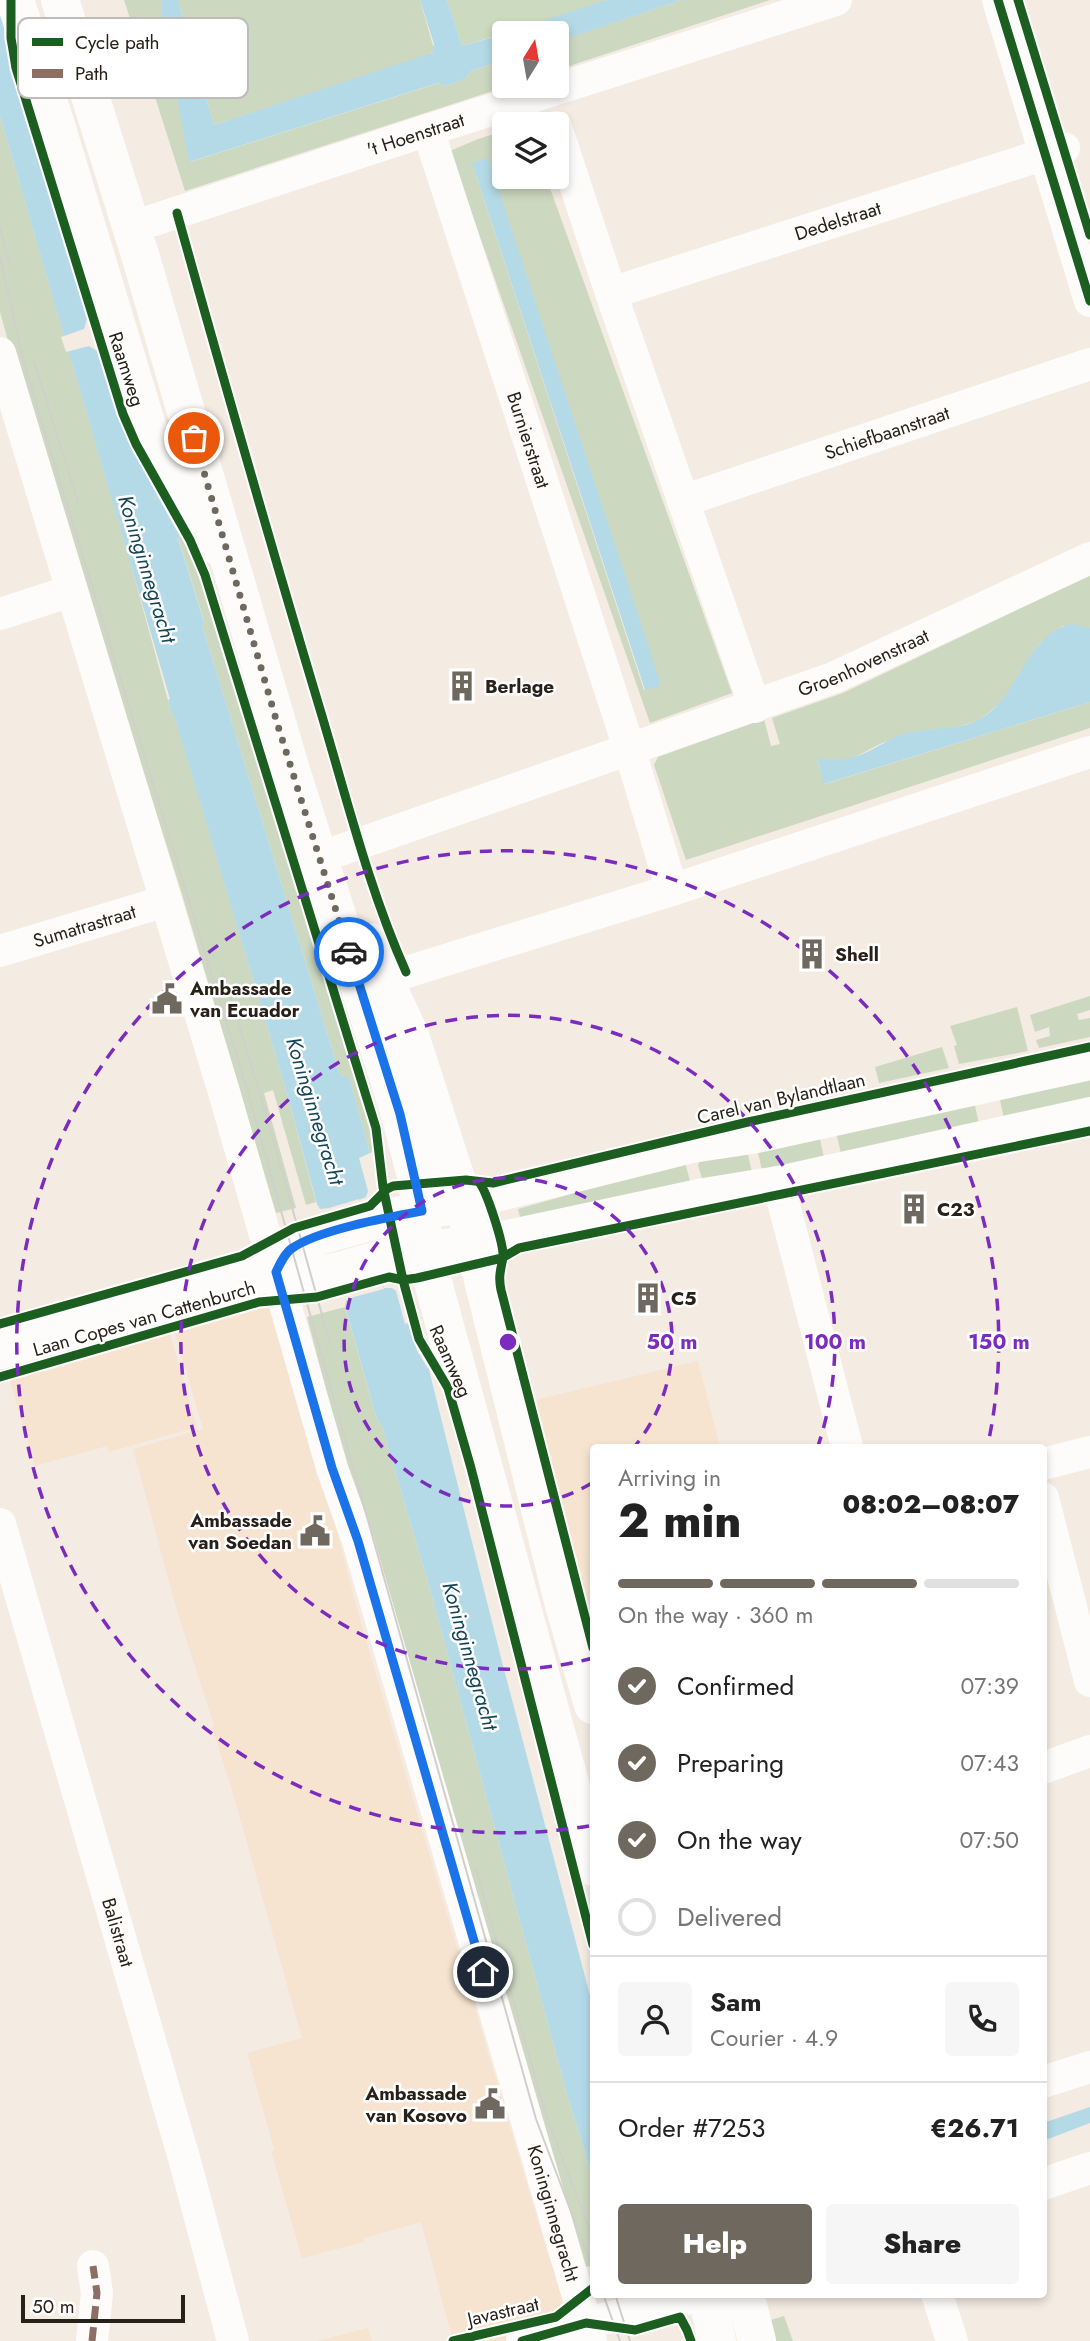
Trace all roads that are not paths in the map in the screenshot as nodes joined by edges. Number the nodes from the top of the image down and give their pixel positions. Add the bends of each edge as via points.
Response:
1 (15, 0) edge
2 (60, 0) edge
3 (85, 0) edge
4 (836, 0) edge
5 (998, 0) edge
6 (1018, 0) edge
7 (21, 18) edge
8 (66, 18) edge
9 (91, 18) edge
10 (569, 84) edge
11 (47, 98) edge
12 (91, 98) edge
13 (116, 98) edge
14 (527, 98) edge
15 (428, 130) junction
16 (1055, 151) junction
17 (569, 165) edge
18 (154, 220) junction
19 (1090, 235) edge
20 (611, 293) junction
21 (1090, 301) edge
22 (1, 359) edge
23 (1090, 364) edge
24 (683, 501) junction
25 (228, 557) junction
26 (1090, 558) edge
27 (71, 591) junction
28 (0, 614) edge
29 (755, 707) junction
30 (629, 751) junction
31 (1090, 752) edge
32 (341, 850) junction
33 (672, 890) junction
34 (166, 901) junction
35 (0, 951) edge
36 (384, 979) junction
37 (1090, 1064) edge
38 (1090, 1113) edge
39 (778, 1182) junction
40 (464, 1204) junction
41 (422, 1211) junction
42 (449, 1247) junction
43 (276, 1272) junction
44 (0, 1350) edge
45 (846, 1444) edge
46 (1090, 1452) edge
47 (1047, 1463) edge
48 (1047, 1514) edge
49 (0, 1524) edge
50 (1090, 1681) edge
51 (590, 1694) edge
52 (1090, 1751) edge
53 (1047, 1767) edge
54 (590, 1854) edge
55 (1090, 2067) edge
56 (1047, 2081) edge
57 (1090, 2168) edge
58 (1047, 2184) edge
59 (93, 2266) dead end
60 (691, 2298) edge
61 (708, 2298) edge
62 (745, 2298) edge
63 (938, 2298) edge
64 (623, 2303) edge
65 (588, 2332) edge
66 (92, 2341) edge
67 (233, 2341) edge
68 (522, 2341) edge
69 (717, 2341) edge
70 (757, 2341) edge
71 (952, 2341) edge

1 - 7 main road
2 - 8 main road, Raamweg
3 - 9 main road, Raamweg
4 - 10 street, 't Hoenstraat
5 - 16 street
6 - 16 street
11 - 25 main road via 151,438 189,513
12 - 25 main road, Raamweg
13 - 18 main road, Raamweg
14 - 15 street, 't Hoenstraat
15 - 18 street, 't Hoenstraat
15 - 30 street, Burnierstraat
16 - 19 street
16 - 20 street, Dedelstraat
16 - 21 street
17 - 20 street
18 - 32 main road, Raamweg
20 - 24 street
22 - 27 street, Koninginnegracht
23 - 24 street, Schiefbaanstraat
24 - 29 street
25 - 41 main road, Raamweg via 400,1114
26 - 29 street, Groenhovenstraat via 833,678
27 - 28 street
27 - 34 street, Koninginnegracht
29 - 30 street, Groenhovenstraat
30 - 32 street, Groenhovenstraat
30 - 33 street
31 - 33 street
32 - 36 main road, Raamweg
33 - 36 street
34 - 35 street, Sumatrastraat
34 - 43 street, Koninginnegracht
36 - 40 main road, Raamweg via 410,1035
37 - 40 street, Carel van Bylandtlaan via 683,1149
38 - 39 street
39 - 42 street
39 - 45 street
40 - 41 main road, Laan Copes van Cattenburch
40 - 42 main road, Raamweg
41 - 42 main road, Raamweg
41 - 43 main road, Laan Copes van Cattenburch via 350,1227 288,1250
42 - 43 main road, Laan Copes van Cattenburch via 296,1278
42 - 51 main road, Raamweg via 514,1402
42 - 54 main road, Raamweg
43 - 44 main road, Laan Copes van Cattenburch
43 - 65 street, Koninginnegracht
46 - 47 street
48 - 50 street
49 - 67 street, Balistraat
52 - 53 street
55 - 56 street
57 - 58 street
59 - 66 street via 97,2292
60 - 64 street, Javastraat via 666,2304
61 - 69 main road
62 - 70 main road
63 - 71 street
64 - 65 street, Javastraat
65 - 68 street, Javastraat

